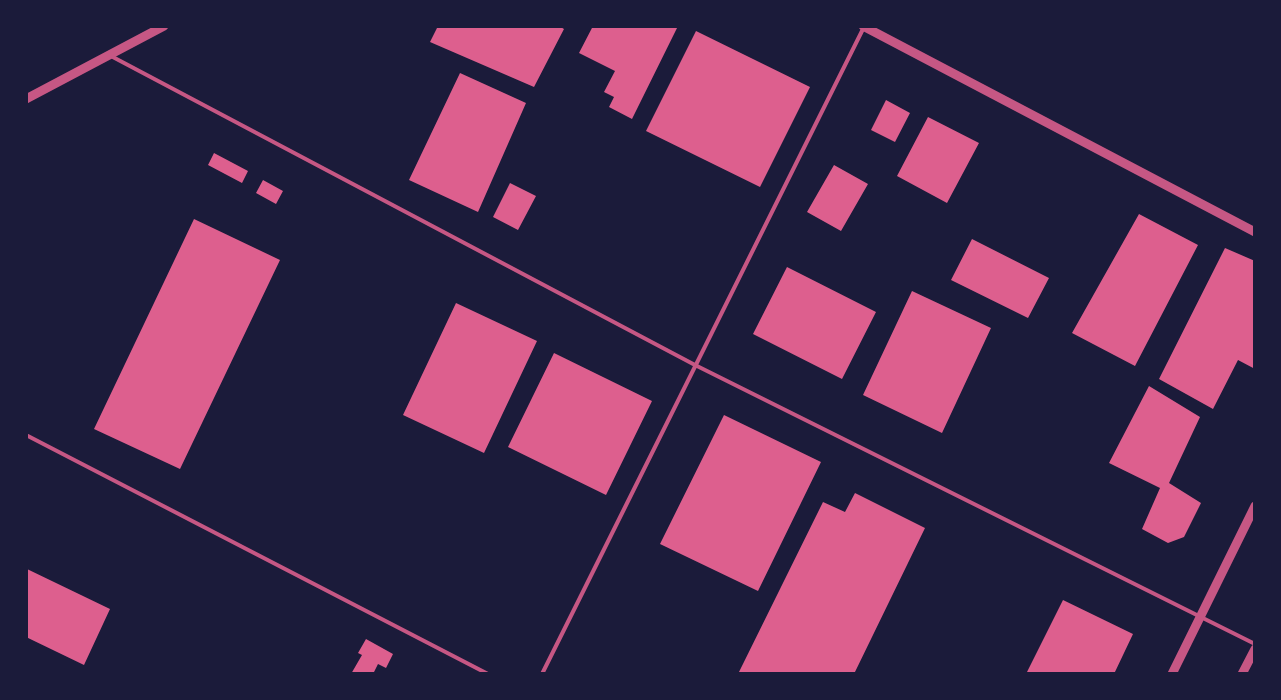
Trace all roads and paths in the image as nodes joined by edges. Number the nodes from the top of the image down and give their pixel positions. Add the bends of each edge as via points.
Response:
1 (164, 26) edge
2 (863, 26) edge
3 (107, 54) junction
4 (26, 99) edge
5 (1255, 232) edge
6 (695, 365) junction
7 (26, 435) edge
8 (1255, 506) edge
9 (1200, 616) junction
10 (1255, 644) edge
11 (1255, 649) edge
12 (488, 674) edge
13 (542, 674) edge
14 (1172, 674) edge
15 (1242, 674) edge

1 - 3 street
2 - 5 street
2 - 6 lane
3 - 4 street
3 - 6 lane
6 - 9 lane
6 - 13 lane
7 - 12 lane
8 - 9 street
9 - 10 lane
9 - 14 street
11 - 15 street

